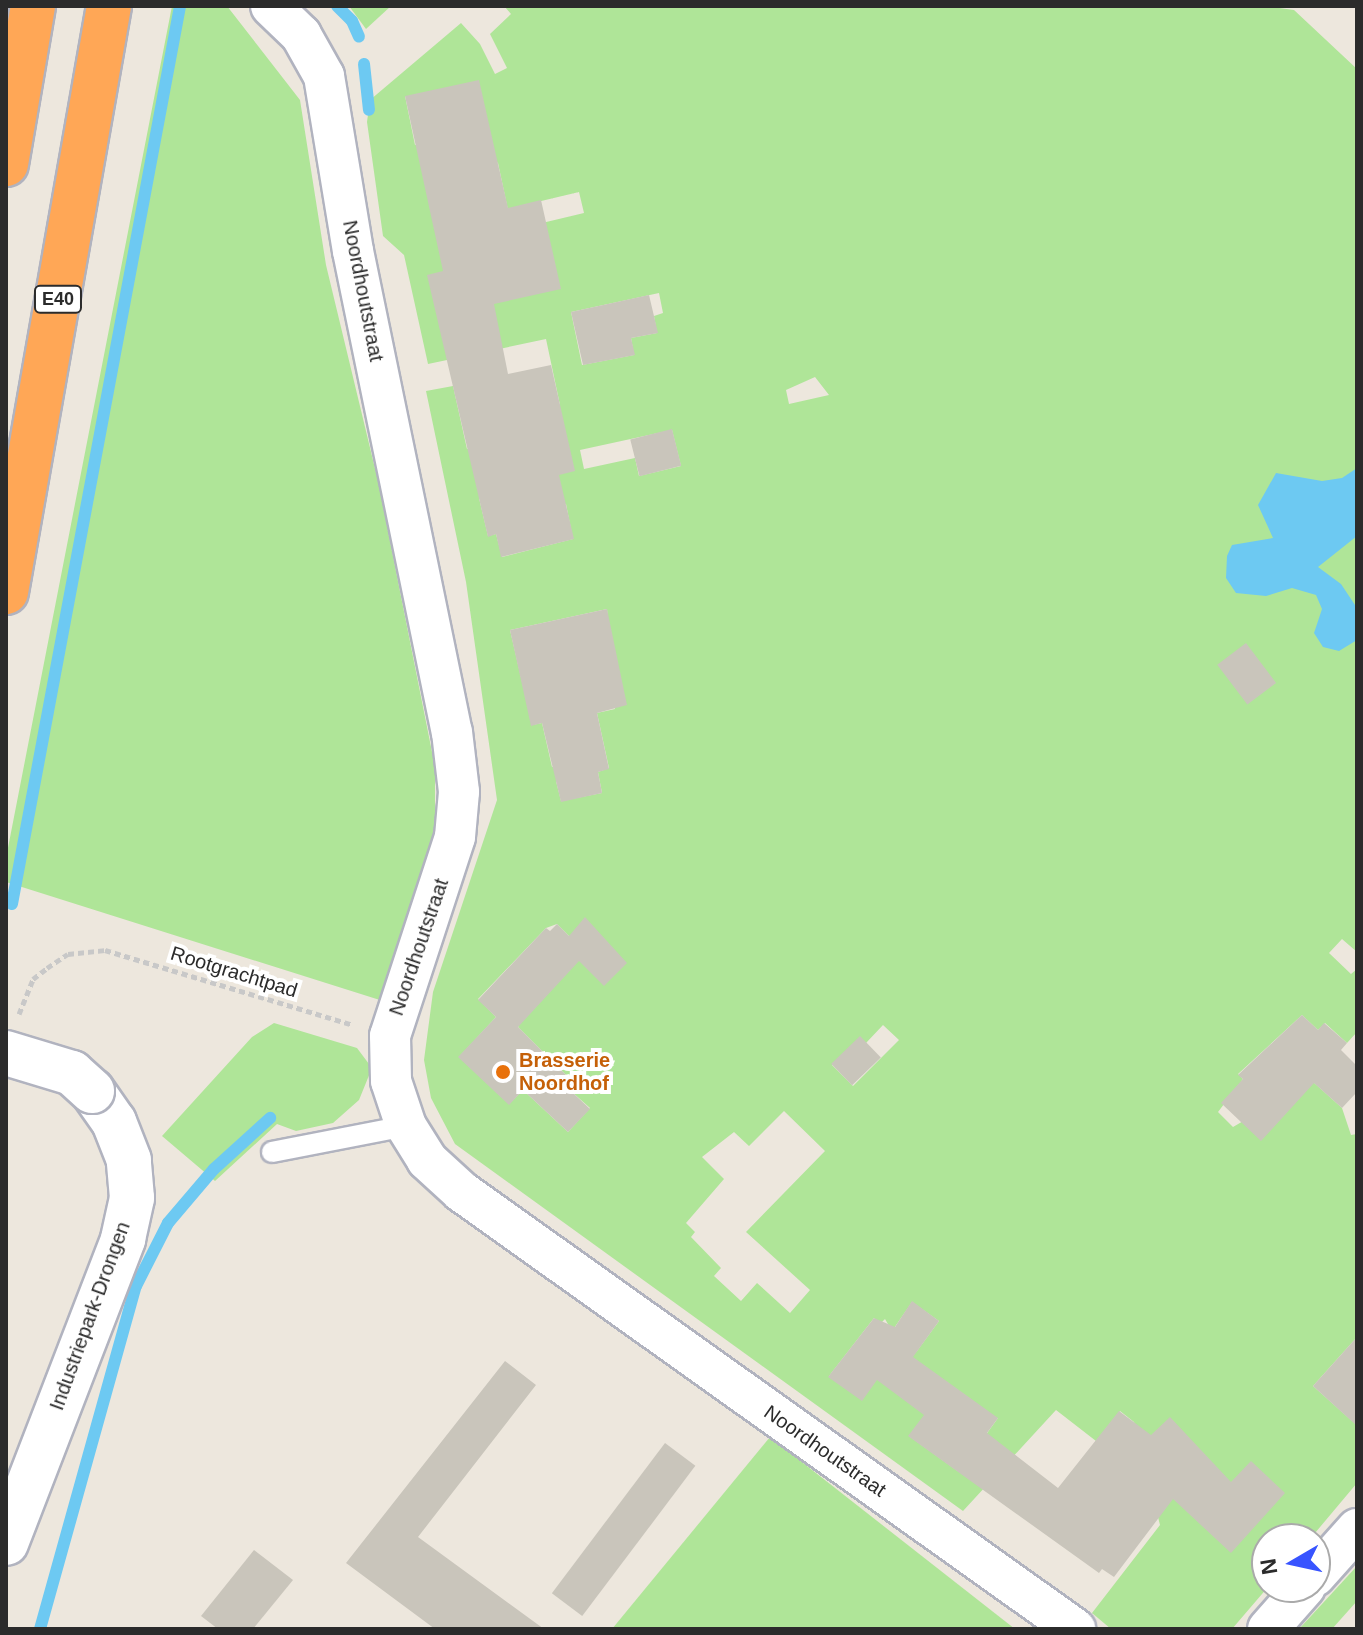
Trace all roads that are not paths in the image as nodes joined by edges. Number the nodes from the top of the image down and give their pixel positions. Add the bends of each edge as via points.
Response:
1 (33, 6) edge
2 (109, 6) edge
3 (271, 6) edge
4 (6, 164) edge
5 (6, 592) edge
6 (6, 1053) edge
7 (406, 1126) junction
8 (272, 1152) dead end
9 (1357, 1529) edge
10 (6, 1543) edge
11 (1331, 1558) edge
12 (1291, 1603) edge
13 (1075, 1629) edge
14 (1268, 1629) edge

1 - 4 highway
2 - 5 highway, E40
3 - 7 street, Noordhoutstraat via 301,35 324,76 353,251 452,732 459,792 455,837 390,1036 391,1081
6 - 10 street, Industriepark-Drongen, bridge via 72,1073 92,1091 114,1122 129,1160 132,1198 123,1239
7 - 8 lane
7 - 13 street, Noordhoutstraat via 427,1160 462,1192
9 - 11 street
12 - 14 street

